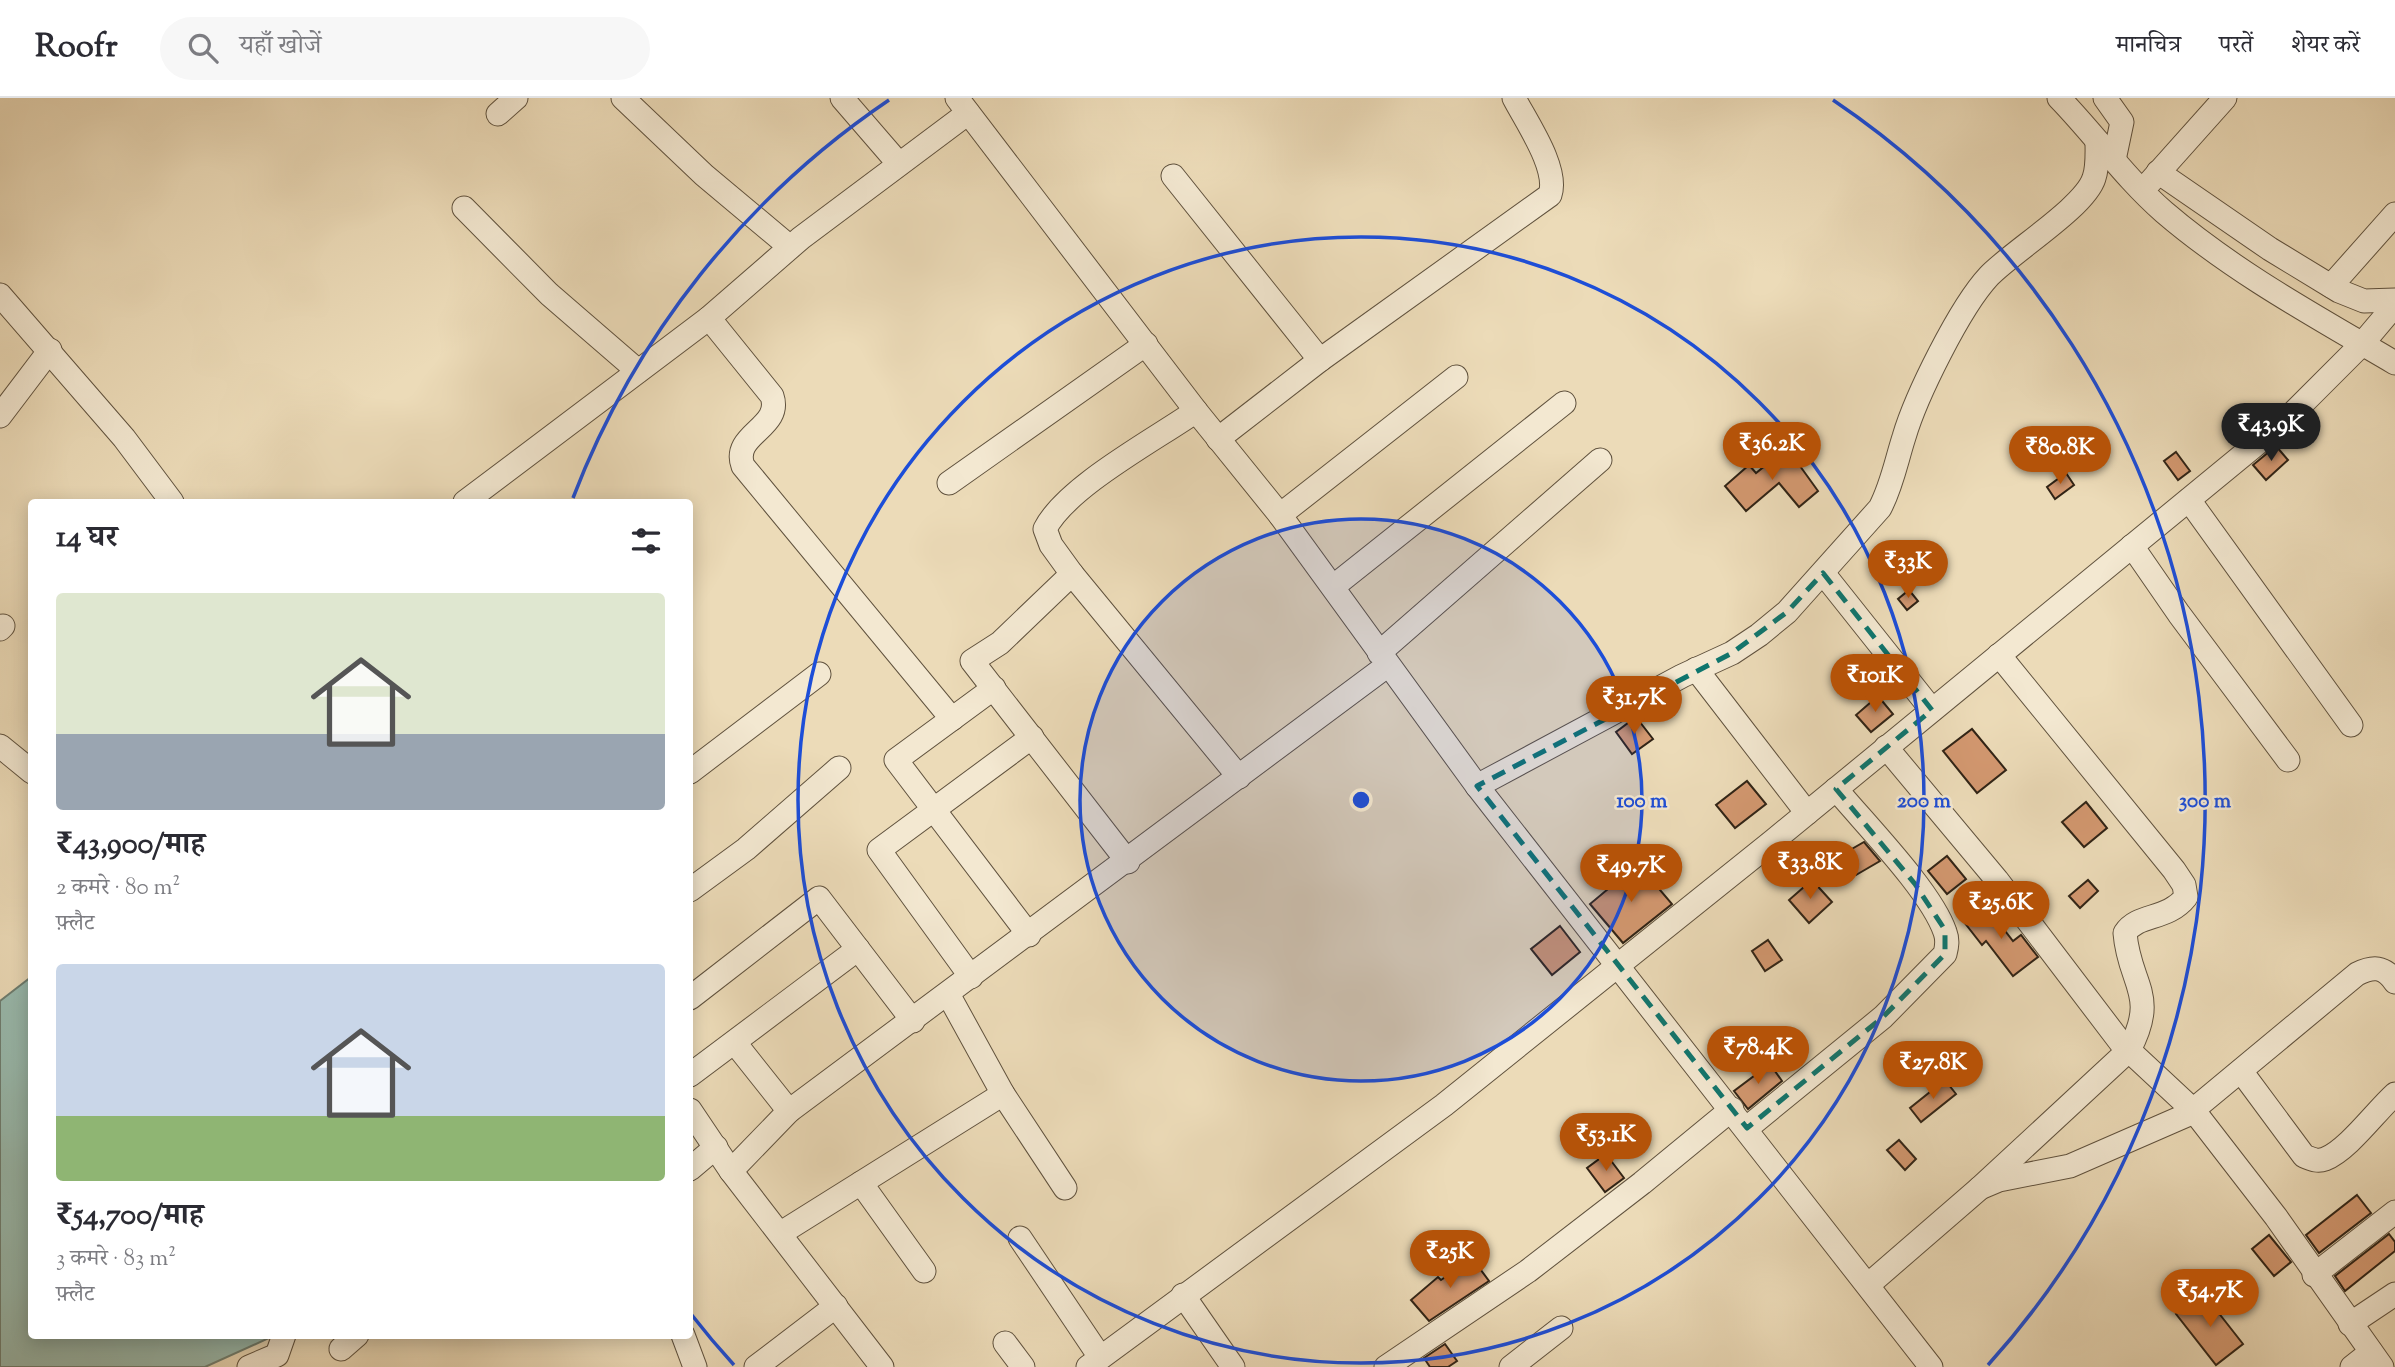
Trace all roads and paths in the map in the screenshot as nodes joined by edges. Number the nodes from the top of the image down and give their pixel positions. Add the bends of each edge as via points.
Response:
1 (516, 98) edge
2 (623, 98) edge
3 (842, 98) edge
4 (1514, 98) edge
5 (2059, 98) edge
6 (2105, 98) edge
7 (2225, 98) edge
8 (962, 106) edge
9 (498, 114) dead end
10 (2097, 141) junction
11 (2114, 160) junction
12 (899, 164) junction
13 (2158, 172) junction
14 (1174, 176) dead end
15 (2142, 190) junction
16 (464, 208) dead end
17 (2395, 214) edge
18 (790, 247) junction
19 (2332, 286) junction
20 (0, 295) edge
21 (2395, 302) edge
22 (709, 318) junction
23 (1146, 344) junction
24 (2362, 344) junction
25 (50, 350) junction
26 (1320, 360) junction
27 (2395, 363) edge
28 (638, 371) junction
29 (1456, 377) dead end
30 (1564, 403) dead end
31 (1196, 411) junction
32 (0, 416) edge
33 (1219, 439) junction
34 (1600, 460) dead end
35 (949, 483) dead end
36 (170, 499) edge
37 (469, 499) edge
38 (2189, 500) junction
39 (1280, 515) junction
40 (2132, 546) junction
41 (1072, 573) junction
42 (1823, 573) junction
43 (1334, 586) junction
44 (1998, 655) junction
45 (1384, 659) junction
46 (1696, 669) junction
47 (819, 674) dead end
48 (993, 688) junction
49 (1932, 710) junction
50 (952, 719) junction
51 (2351, 725) dead end
52 (1031, 737) junction
53 (0, 746) edge
54 (1886, 747) junction
55 (2288, 760) dead end
56 (839, 768) dead end
57 (28, 769) edge
58 (693, 770) edge
59 (1239, 777) junction
60 (1477, 786) junction
61 (1836, 789) junction
62 (935, 811) junction
63 (1807, 813) junction
64 (1128, 862) junction
65 (693, 888) edge
66 (1029, 935) junction
67 (858, 949) junction
68 (1617, 966) junction
69 (971, 977) junction
70 (2395, 982) edge
71 (948, 995) junction
72 (693, 996) edge
73 (912, 1021) junction
74 (735, 1043) junction
75 (2129, 1050) junction
76 (2241, 1071) junction
77 (693, 1073) edge
78 (1003, 1094) junction
79 (2395, 1094) edge
80 (1732, 1109) junction
81 (789, 1111) junction
82 (2194, 1111) junction
83 (693, 1114) edge
84 (1746, 1128) junction
85 (716, 1147) junction
86 (693, 1166) edge
87 (731, 1171) junction
88 (861, 1183) junction
89 (1065, 1188) dead end
90 (1980, 1188) junction
91 (2395, 1212) edge
92 (781, 1233) junction
93 (1020, 1238) dead end
94 (924, 1270) dead end
95 (2314, 1275) junction
96 (1868, 1285) junction
97 (2395, 1294) edge
98 (1183, 1295) junction
99 (836, 1306) junction
100 (2350, 1324) junction
101 (1561, 1328) dead end
102 (283, 1339) edge
103 (684, 1339) edge
104 (1005, 1343) dead end
105 (2376, 1360) edge
106 (1094, 1362) edge
107 (876, 1365) edge
108 (249, 1367) edge
109 (695, 1367) edge
110 (755, 1367) edge
111 (1023, 1367) edge
112 (1233, 1367) edge
113 (1386, 1367) edge
114 (1511, 1367) edge
115 (1931, 1367) edge
116 (2352, 1367) edge

1 - 9 street
2 - 18 street via 704,175
3 - 12 street
4 - 26 street via 1548,165 1554,183 1549,195
5 - 10 street
6 - 11 street via 2122,122
7 - 13 street
8 - 12 street
8 - 23 street
10 - 11 street
10 - 42 street via 2094,180 2084,195 2009,258 1973,297 1944,346 1904,435 1880,509
11 - 15 street
12 - 18 street
13 - 15 street
13 - 19 street
14 - 26 street
15 - 24 street via 2207,247
16 - 28 street via 548,294
17 - 19 street
18 - 22 street
19 - 21 street via 2364,301
20 - 25 street
21 - 24 street
22 - 28 street
22 - 50 street via 772,396 775,407 772,416 741,447 743,466
23 - 31 street
23 - 35 street
24 - 27 street
24 - 38 street via 2287,419
25 - 32 street
25 - 36 street
26 - 33 street
28 - 37 street
29 - 39 street
30 - 43 street
31 - 33 street
31 - 41 street via 1074,494 1051,517 1045,529
33 - 39 street
34 - 45 street
38 - 40 street
38 - 51 street
39 - 43 street
40 - 44 street
40 - 55 street
41 - 48 street via 1000,643 972,661
41 - 59 street
42 - 46 street via 1759,635
42 - 49 street
43 - 45 street
44 - 49 street
44 - 75 street via 2184,885 2186,897 2178,906 2125,933 2144,1006
45 - 59 street
45 - 60 street
46 - 60 street
46 - 63 street
47 - 58 street
48 - 50 street
48 - 52 street
49 - 54 street
50 - 62 street via 896,760
52 - 62 street
52 - 64 street
53 - 57 street
54 - 61 street
54 - 75 street
56 - 65 street via 746,849
59 - 64 street
60 - 68 street
61 - 63 street
61 - 84 street via 1915,884 1945,930 1945,954 1883,1017
62 - 66 street
62 - 69 street via 879,850
63 - 68 street
64 - 66 street
66 - 69 street
67 - 72 street via 819,898
67 - 73 street
67 - 74 street
68 - 80 street
68 - 98 street via 1444,1105
69 - 71 street
70 - 76 street via 2380,968 2357,974
71 - 73 street
71 - 78 street
73 - 81 street
74 - 77 street
74 - 81 street
75 - 82 street
75 - 90 street
76 - 79 street via 2304,1156 2314,1161 2336,1152
76 - 82 street
78 - 88 street
78 - 89 street
80 - 84 street
80 - 113 street via 1528,1270
81 - 87 street
82 - 90 street via 2070,1166
82 - 95 street via 2276,1217
83 - 85 street
84 - 96 street
85 - 86 street
85 - 87 street
87 - 92 street
88 - 92 street
88 - 94 street
90 - 96 street
91 - 95 street
92 - 99 street
93 - 106 street
95 - 100 street
96 - 115 street
97 - 100 street
98 - 106 street
98 - 112 street
99 - 107 street
99 - 110 street
100 - 105 street
101 - 114 street
102 - 108 street via 277,1355
103 - 109 street
104 - 111 street
105 - 116 street

